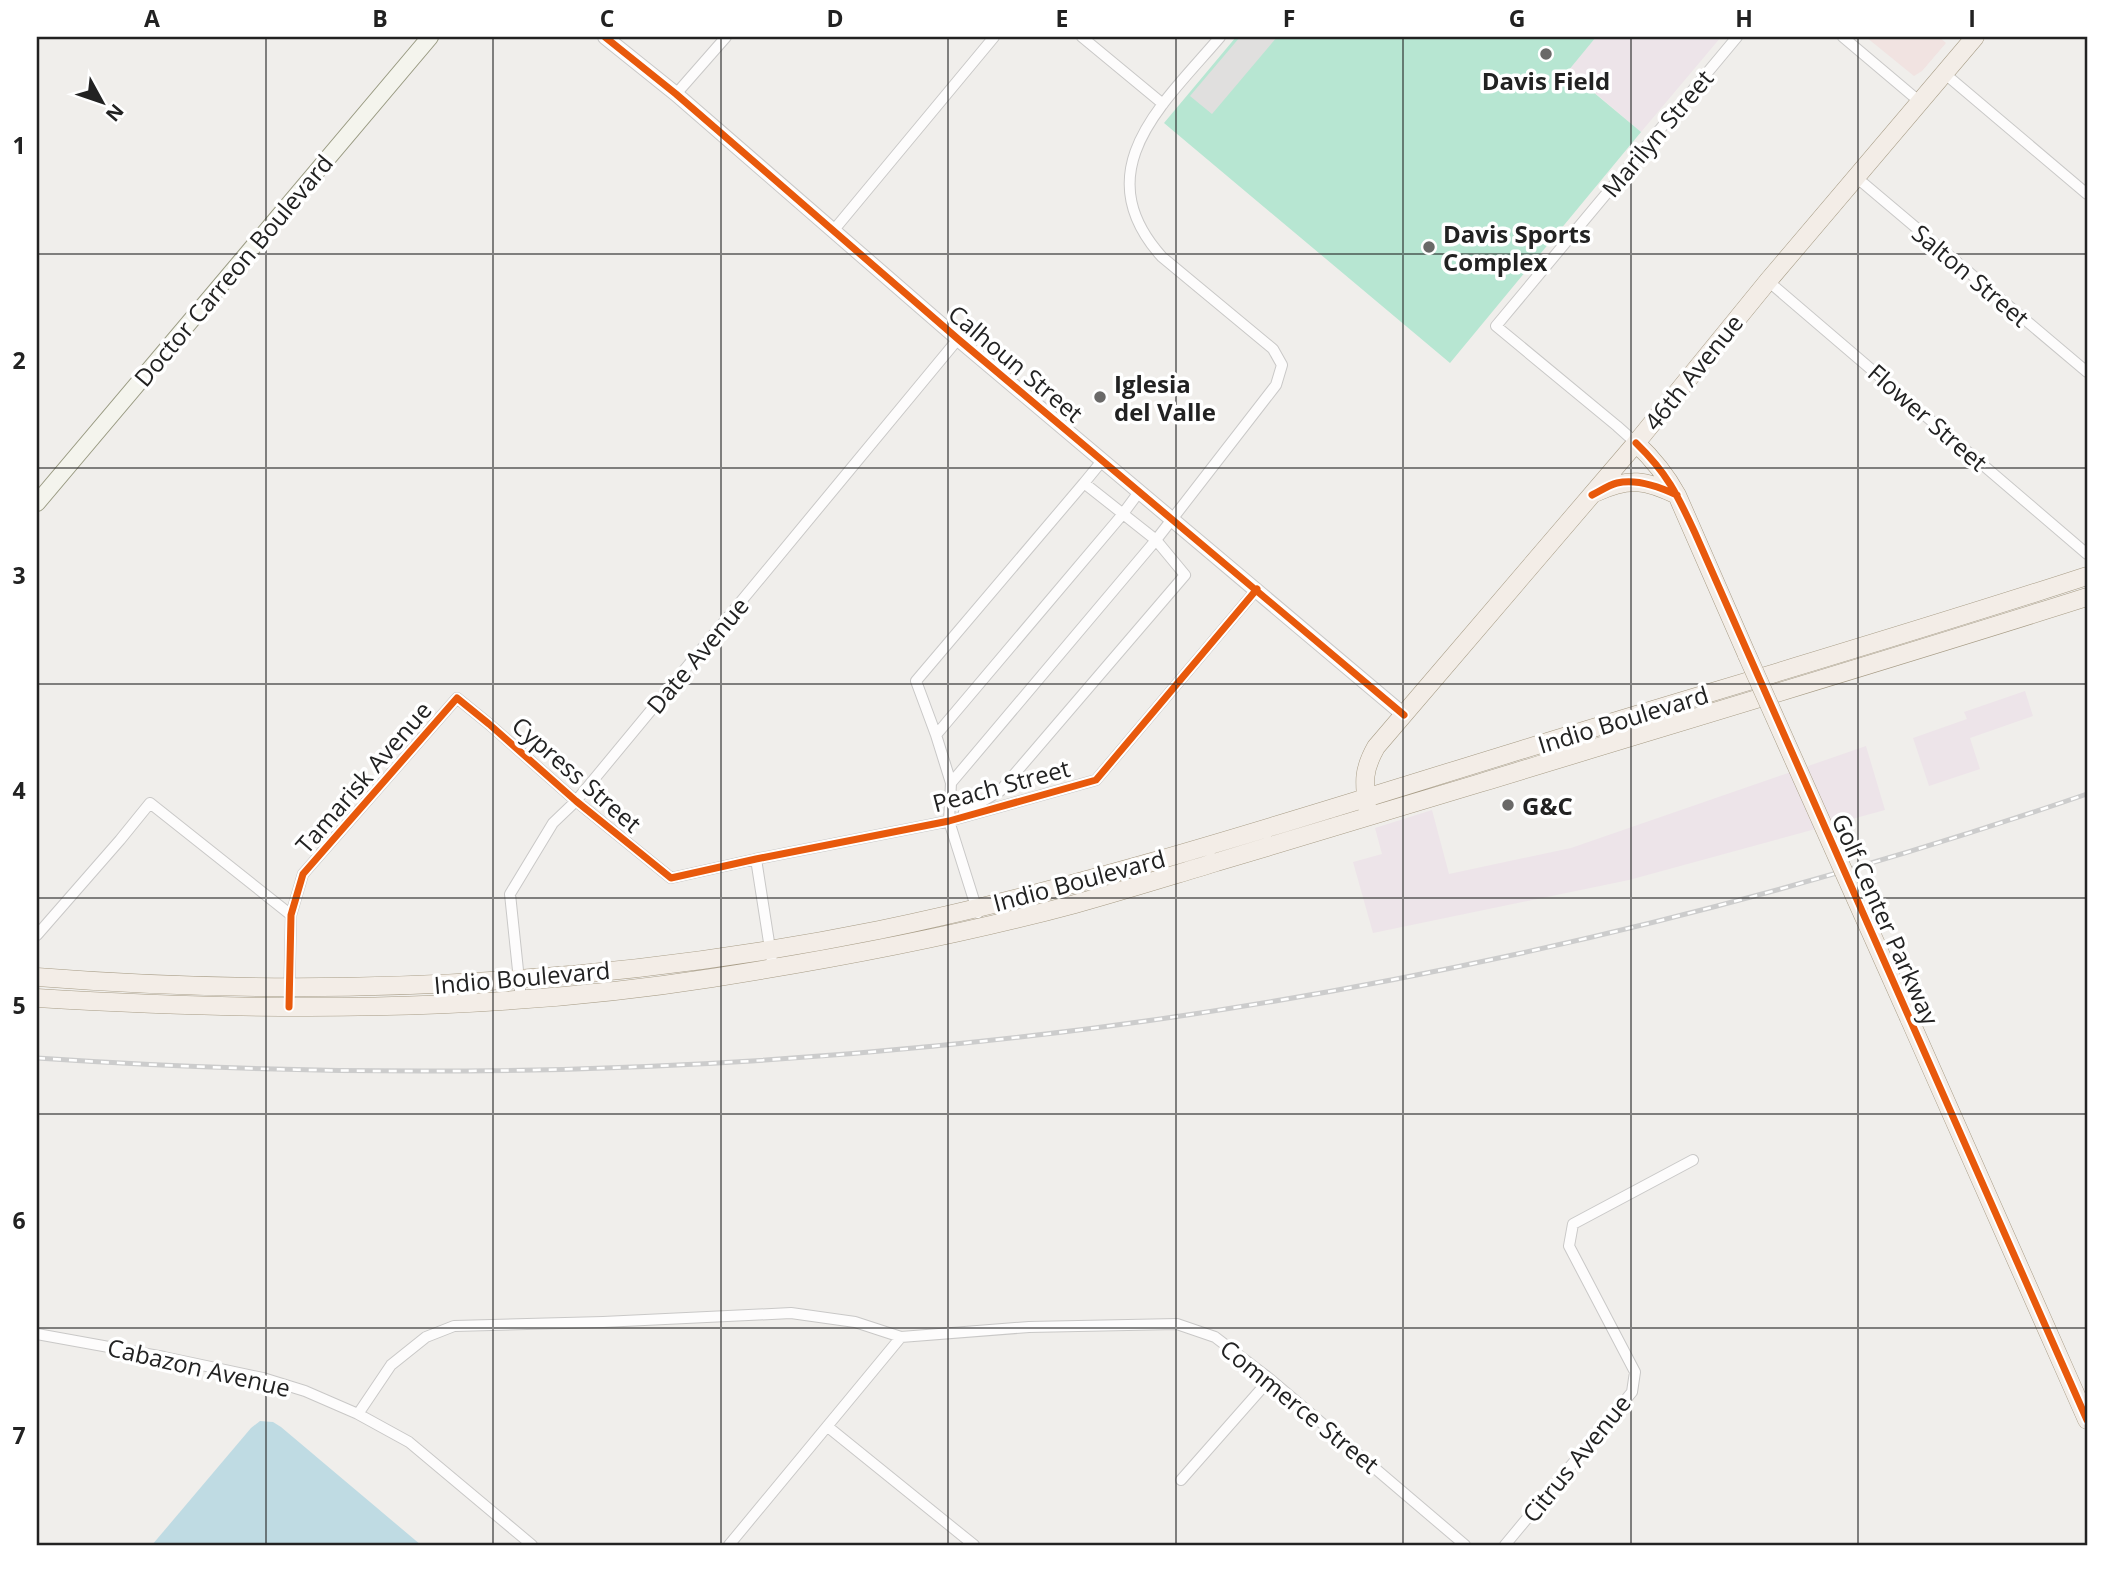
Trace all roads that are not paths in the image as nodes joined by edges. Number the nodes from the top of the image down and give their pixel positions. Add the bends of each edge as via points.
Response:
1 (430, 37) edge
2 (605, 37) edge
3 (726, 37) edge
4 (995, 37) edge
5 (1082, 37) edge
6 (1220, 37) edge
7 (1737, 37) edge
8 (1843, 37) edge
9 (1975, 37) edge
10 (1944, 73) junction
11 (676, 94) junction
12 (1920, 102) junction
13 (1163, 104) junction
14 (1856, 177) junction
15 (2087, 194) edge
16 (833, 231) junction
17 (1768, 281) junction
18 (1496, 326) joint
19 (958, 340) junction
20 (2087, 372) edge
21 (1636, 443) junction
22 (1102, 461) junction
23 (1084, 483) junction
24 (1139, 492) junction
25 (1592, 495) junction
26 (1677, 495) junction
27 (37, 503) edge
28 (1122, 515) junction
29 (1171, 519) junction
30 (1156, 540) junction
31 (2087, 554) edge
32 (2087, 576) edge
33 (1257, 589) junction
34 (2087, 597) edge
35 (1960, 615) junction
36 (1890, 658) junction
37 (457, 698) joint
38 (1404, 715) junction
39 (936, 735) junction
40 (951, 783) junction
41 (1366, 797) junction
42 (576, 801) junction
43 (1368, 817) junction
44 (950, 821) junction
45 (756, 859) junction
46 (671, 878) joint
47 (976, 908) junction
48 (291, 915) junction
49 (982, 927) junction
50 (37, 935) edge
51 (770, 949) junction
52 (773, 968) junction
53 (37, 977) edge
54 (519, 979) junction
55 (289, 988) junction
56 (37, 998) edge
57 (521, 999) junction
58 (289, 1007) junction
59 (1693, 1160) dead end
60 (37, 1334) edge
61 (901, 1337) junction
62 (1270, 1379) junction
63 (358, 1414) junction
64 (2087, 1420) edge
65 (828, 1427) junction
66 (1181, 1480) dead end
67 (532, 1545) edge
68 (729, 1545) edge
69 (974, 1545) edge
70 (1465, 1545) edge
71 (1505, 1545) edge

1 - 27 main road, Doctor Carreon Boulevard
2 - 11 street, Calhoun Street
3 - 11 street
4 - 16 street
5 - 13 street
6 - 13 street
7 - 18 street, Marilyn Street
8 - 12 street
9 - 10 main road, 46th Avenue
10 - 12 main road, 46th Avenue
10 - 15 street
11 - 16 street, Calhoun Street
12 - 14 main road, 46th Avenue
13 - 29 street via 1138,141 1132,162 1132,200 1140,226 1162,257 1273,349 1282,365 1276,385
14 - 17 main road, 46th Avenue
14 - 20 street, Salton Street
16 - 19 street, Calhoun Street
17 - 21 main road, 46th Avenue
17 - 31 street, Flower Street
18 - 21 street, Golf Center Parkway
19 - 22 street, Calhoun Street
19 - 42 street, Date Avenue
21 - 25 main road, 46th Avenue
21 - 26 main road, Golf Center Parkway via 1655,461
22 - 23 street
22 - 24 street, Calhoun Street
23 - 28 street
23 - 39 street via 916,681
24 - 28 street
24 - 29 street, Calhoun Street
25 - 26 main road via 1618,483 1635,482
25 - 38 main road, 46th Avenue
26 - 64 main road, Golf Center Parkway, bridge
28 - 30 street
28 - 39 street
29 - 30 street
29 - 33 street, Calhoun Street
30 - 40 street
30 - 44 street via 1185,575 1000,791
32 - 35 main road, Indio Boulevard
33 - 38 street, Calhoun Street
33 - 44 street, Peach Street via 1096,780
34 - 36 main road, Indio Boulevard
35 - 36 main road via 1933,633 1904,643
35 - 41 main road, Indio Boulevard
36 - 43 main road, Indio Boulevard
37 - 42 street, Cypress Street
37 - 48 street, Tamarisk Avenue via 303,874
38 - 41 main road, 46th Avenue via 1368,761
39 - 40 street
40 - 44 street
41 - 43 main road, 46th Avenue
41 - 47 main road, Indio Boulevard
42 - 46 street, Cypress Street
42 - 54 street, Date Avenue via 553,823 510,894
43 - 49 main road, Indio Boulevard via 1076,904
44 - 45 street, Peach Street
44 - 47 street
45 - 46 street, Peach Street
45 - 51 street
47 - 49 street
47 - 51 main road, Indio Boulevard
48 - 50 street via 150,803
48 - 55 street, Tamarisk Avenue
49 - 52 main road, Indio Boulevard
51 - 52 street
51 - 54 main road, Indio Boulevard
52 - 57 main road, Indio Boulevard
53 - 55 main road, Indio Boulevard
54 - 55 main road, Indio Boulevard
54 - 57 street, Date Avenue
55 - 58 street, Tamarisk Avenue
56 - 58 main road, Indio Boulevard
57 - 58 main road, Indio Boulevard
59 - 71 street, Citrus Avenue via 1573,1224 1569,1246 1635,1372 1632,1392
60 - 63 street, Cabazon Avenue via 263,1378
61 - 62 street, Commerce Street via 1029,1327 1177,1324 1215,1337
61 - 63 street via 855,1322 792,1313 454,1326 426,1337 391,1365
61 - 65 street
62 - 66 street
62 - 70 street, Commerce Street
63 - 67 street, Cabazon Avenue via 409,1442
65 - 68 street
65 - 69 street

